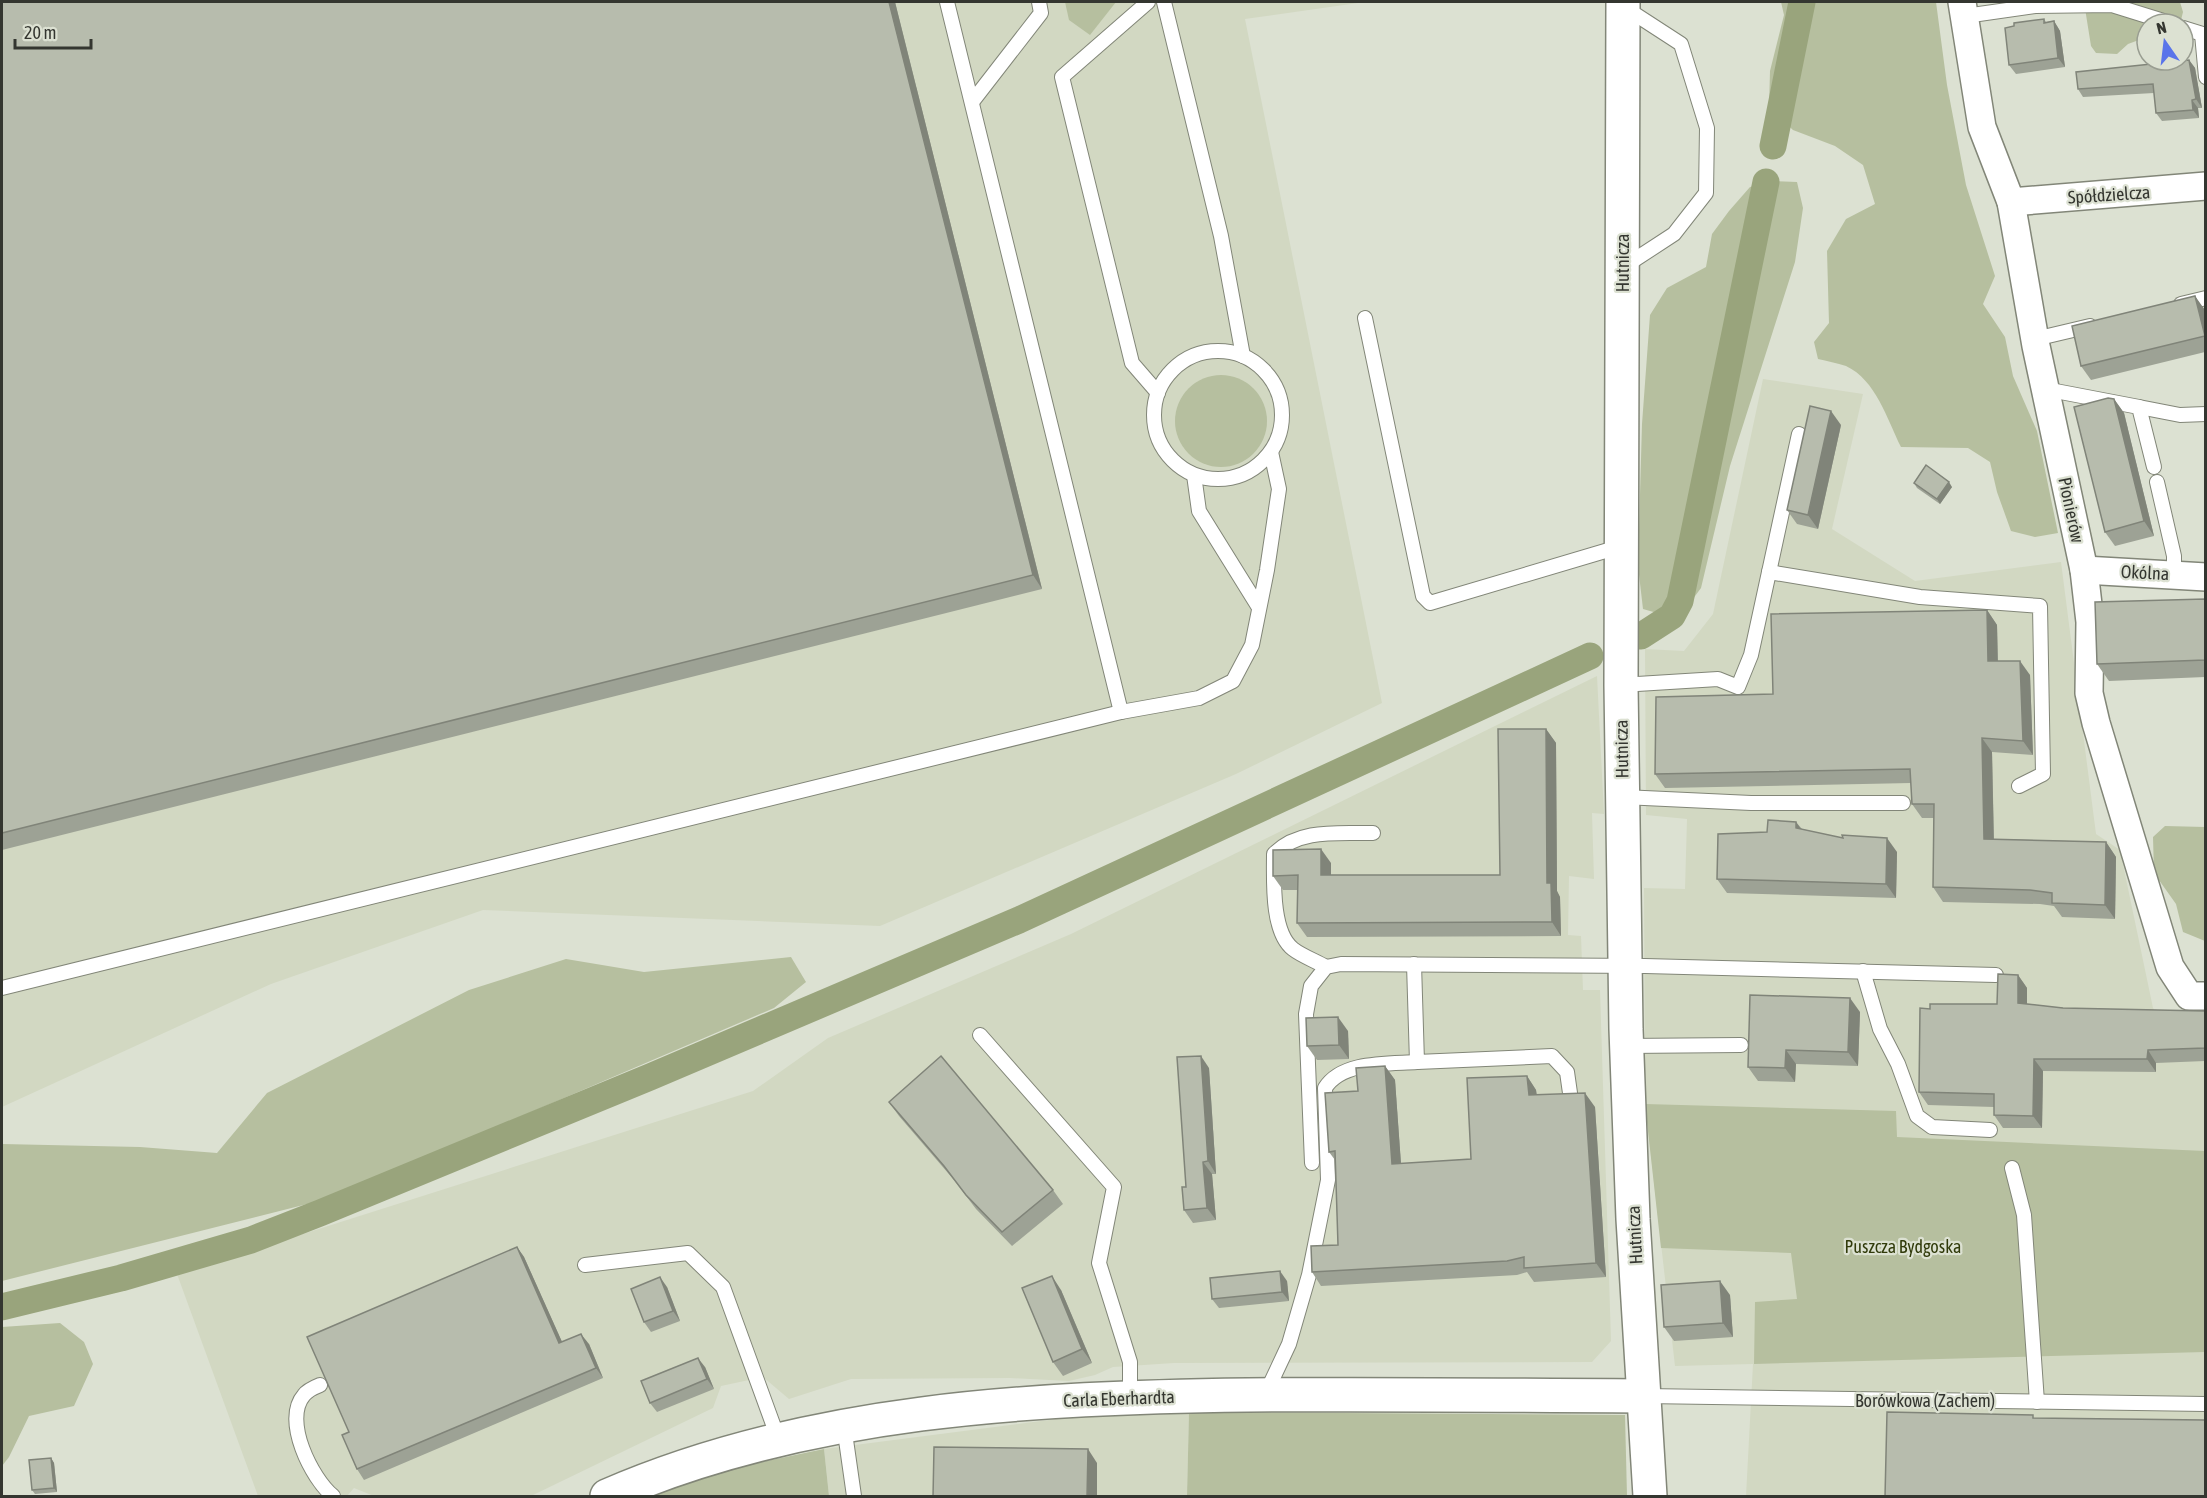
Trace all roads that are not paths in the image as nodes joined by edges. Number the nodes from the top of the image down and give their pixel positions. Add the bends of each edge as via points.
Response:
1 (947, 2) edge
2 (1039, 2) edge
3 (1148, 2) edge
4 (1164, 2) edge
5 (1623, 4) edge
6 (2035, 4) edge
7 (1964, 9) edge
8 (2135, 12) edge
9 (2204, 34) edge
10 (2205, 77) edge
11 (972, 102) junction
12 (2205, 186) edge
13 (2011, 202) junction
14 (1623, 267) junction
15 (2205, 298) edge
16 (2171, 307) edge
17 (1365, 318) dead end
18 (2103, 323) edge
19 (2035, 339) junction
20 (1243, 356) junction
21 (2045, 389) junction
22 (1158, 393) junction
23 (2139, 407) junction
24 (2205, 414) edge
25 (1799, 434) dead end
26 (1271, 452) junction
27 (2154, 467) dead end
28 (1194, 475) junction
29 (2157, 482) dead end
30 (1622, 546) junction
31 (2084, 570) junction
32 (1769, 572) junction
33 (2175, 575) junction
34 (2205, 576) edge
35 (1258, 606) junction
36 (1621, 685) junction
37 (1121, 712) junction
38 (2019, 786) dead end
39 (1623, 797) junction
40 (1903, 803) dead end
41 (1373, 833) dead end
42 (1414, 964) junction
43 (1625, 965) junction
44 (1326, 967) junction
45 (1863, 971) junction
46 (1996, 975) edge
47 (2, 988) edge
48 (2205, 996) edge
49 (980, 1035) dead end
50 (1742, 1045) dead end
51 (1626, 1046) junction
52 (1417, 1062) junction
53 (1570, 1092) edge
54 (1990, 1130) dead end
55 (1312, 1162) dead end
56 (2012, 1168) dead end
57 (585, 1265) dead end
58 (320, 1385) edge
59 (1265, 1395) junction
60 (1644, 1396) junction
61 (1130, 1397) junction
62 (2037, 1402) junction
63 (2205, 1404) edge
64 (844, 1426) junction
65 (778, 1438) junction
66 (333, 1497) edge
67 (607, 1497) edge
68 (854, 1497) edge
69 (1650, 1497) edge

1 - 11 lane
2 - 11 lane via 1041,13
3 - 22 lane via 1062,77 1132,363
4 - 20 lane via 1221,236
5 - 14 street, Hutnicza
5 - 14 lane via 1681,44 1707,128 1706,193 1674,234
6 - 7 lane
6 - 8 lane via 2112,5
7 - 13 street, Pionierów via 1982,127
9 - 10 lane
11 - 37 lane
12 - 13 street, Spółdzielcza
13 - 19 street, Pionierów
14 - 30 street, Hutnicza
15 - 16 lane
17 - 30 lane via 1423,596 1430,603
18 - 19 lane
19 - 21 street, Pionierów
20 - 22 lane via 1214,350 1193,355 1175,366
20 - 26 lane via 1269,374 1279,392 1283,412 1280,433
21 - 23 lane
21 - 31 street, Pionierów
22 - 28 lane via 1154,426 1161,447 1175,464
23 - 24 lane via 2180,415
23 - 27 lane
25 - 32 lane
26 - 28 lane via 1237,477 1215,479
26 - 35 lane via 1279,489
28 - 35 lane via 1199,511
29 - 33 lane
30 - 36 street, Hutnicza
31 - 33 street, Okólna
31 - 48 street, Pionierów via 2090,622 2089,693 2120,808 2170,967 2189,996
32 - 36 lane via 1751,655 1738,687 1719,679
32 - 38 lane via 1920,597 2040,606 2043,774
33 - 34 street, Okólna
35 - 37 lane via 1252,645 1233,681 1199,698
36 - 39 street, Hutnicza
37 - 47 lane
39 - 40 lane via 1751,803
39 - 43 street, Hutnicza
41 - 44 lane via 1303,835 1286,842 1274,854 1282,935 1292,948
42 - 43 lane
42 - 44 lane
42 - 52 lane
43 - 45 lane
43 - 51 street, Hutnicza
44 - 55 lane via 1311,986 1305,1014
45 - 46 lane
45 - 54 lane via 1880,1029 1917,1116 1932,1127
49 - 61 lane via 1114,1187 1099,1263 1130,1362
50 - 51 lane
51 - 60 street, Hutnicza
52 - 53 lane via 1552,1056 1567,1072
52 - 59 lane via 1343,1071 1331,1078 1325,1089 1328,1180 1309,1275 1289,1344
56 - 62 lane via 2024,1215
57 - 65 lane via 688,1253 723,1287
58 - 66 lane via 304,1394 296,1413 297,1432 309,1466
59 - 60 street, Carla Eberhardta
59 - 61 street, Carla Eberhardta
60 - 62 lane, Borówkowa (Zachem)
60 - 69 street, Hutnicza
61 - 64 street, Carla Eberhardta via 1022,1404
62 - 63 lane, Borówkowa (Zachem)
64 - 65 street, Carla Eberhardta
64 - 68 lane
65 - 67 street, Carla Eberhardta via 663,1472

